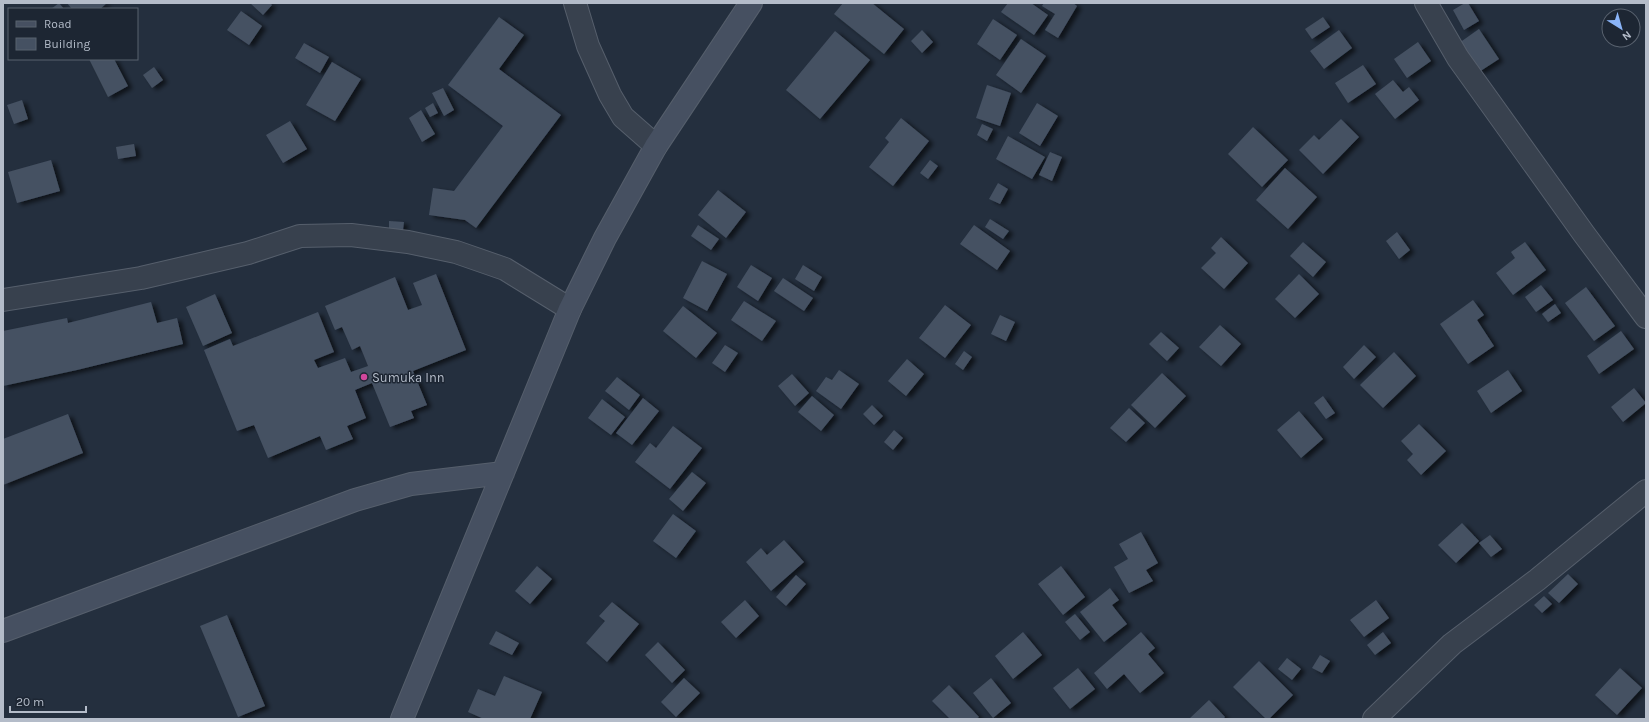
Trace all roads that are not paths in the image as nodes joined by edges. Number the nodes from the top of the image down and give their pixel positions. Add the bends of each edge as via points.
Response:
1 (575, 3) edge
2 (751, 3) edge
3 (1426, 3) edge
4 (656, 146) junction
5 (3, 300) edge
6 (570, 309) junction
7 (1646, 317) edge
8 (503, 473) junction
9 (1646, 491) edge
10 (3, 631) edge
11 (402, 719) edge
12 (1374, 719) edge

1 - 4 street via 588,46 622,117
2 - 4 street
3 - 7 street via 1458,58
4 - 6 street via 605,238
5 - 6 street via 141,278 248,252 300,236 351,235 408,242 456,252 505,269
6 - 8 street
8 - 10 street via 411,484 355,500
8 - 11 street
9 - 12 street via 1537,580 1452,644

